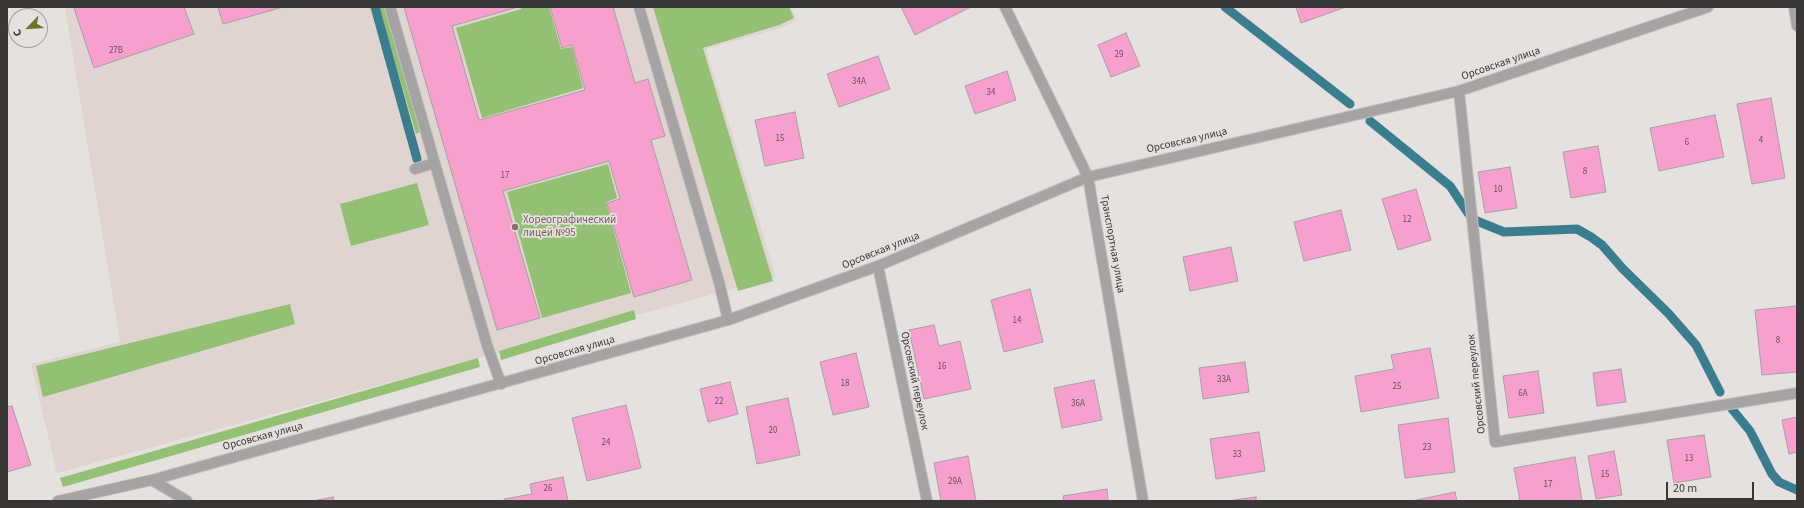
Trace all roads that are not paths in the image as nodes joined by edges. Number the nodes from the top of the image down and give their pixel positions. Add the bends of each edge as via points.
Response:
1 (390, 7) edge
2 (639, 7) edge
3 (1005, 7) edge
4 (1708, 7) edge
5 (1794, 7) edge
6 (1797, 26) edge
7 (1459, 90) junction
8 (434, 163) junction
9 (415, 168) dead end
10 (1088, 177) junction
11 (878, 266) junction
12 (728, 320) junction
13 (501, 384) junction
14 (1797, 393) edge
15 (152, 480) junction
16 (58, 501) edge
17 (187, 501) edge
18 (927, 501) edge
19 (1143, 501) edge

1 - 8 street
2 - 12 street
3 - 10 street, Транспортная улица
4 - 7 street, Орсовская улица
5 - 6 street
7 - 10 street, Орсовская улица
7 - 14 street, Орсовский переулок via 1495,442
8 - 9 street
8 - 13 street via 487,345
10 - 11 street, Орсовская улица
10 - 19 street, Транспортная улица
11 - 12 street, Орсовская улица
11 - 18 street, Орсовский переулок
12 - 13 street, Орсовская улица
13 - 15 street, Орсовская улица
15 - 16 street, Орсовская улица
15 - 17 street

